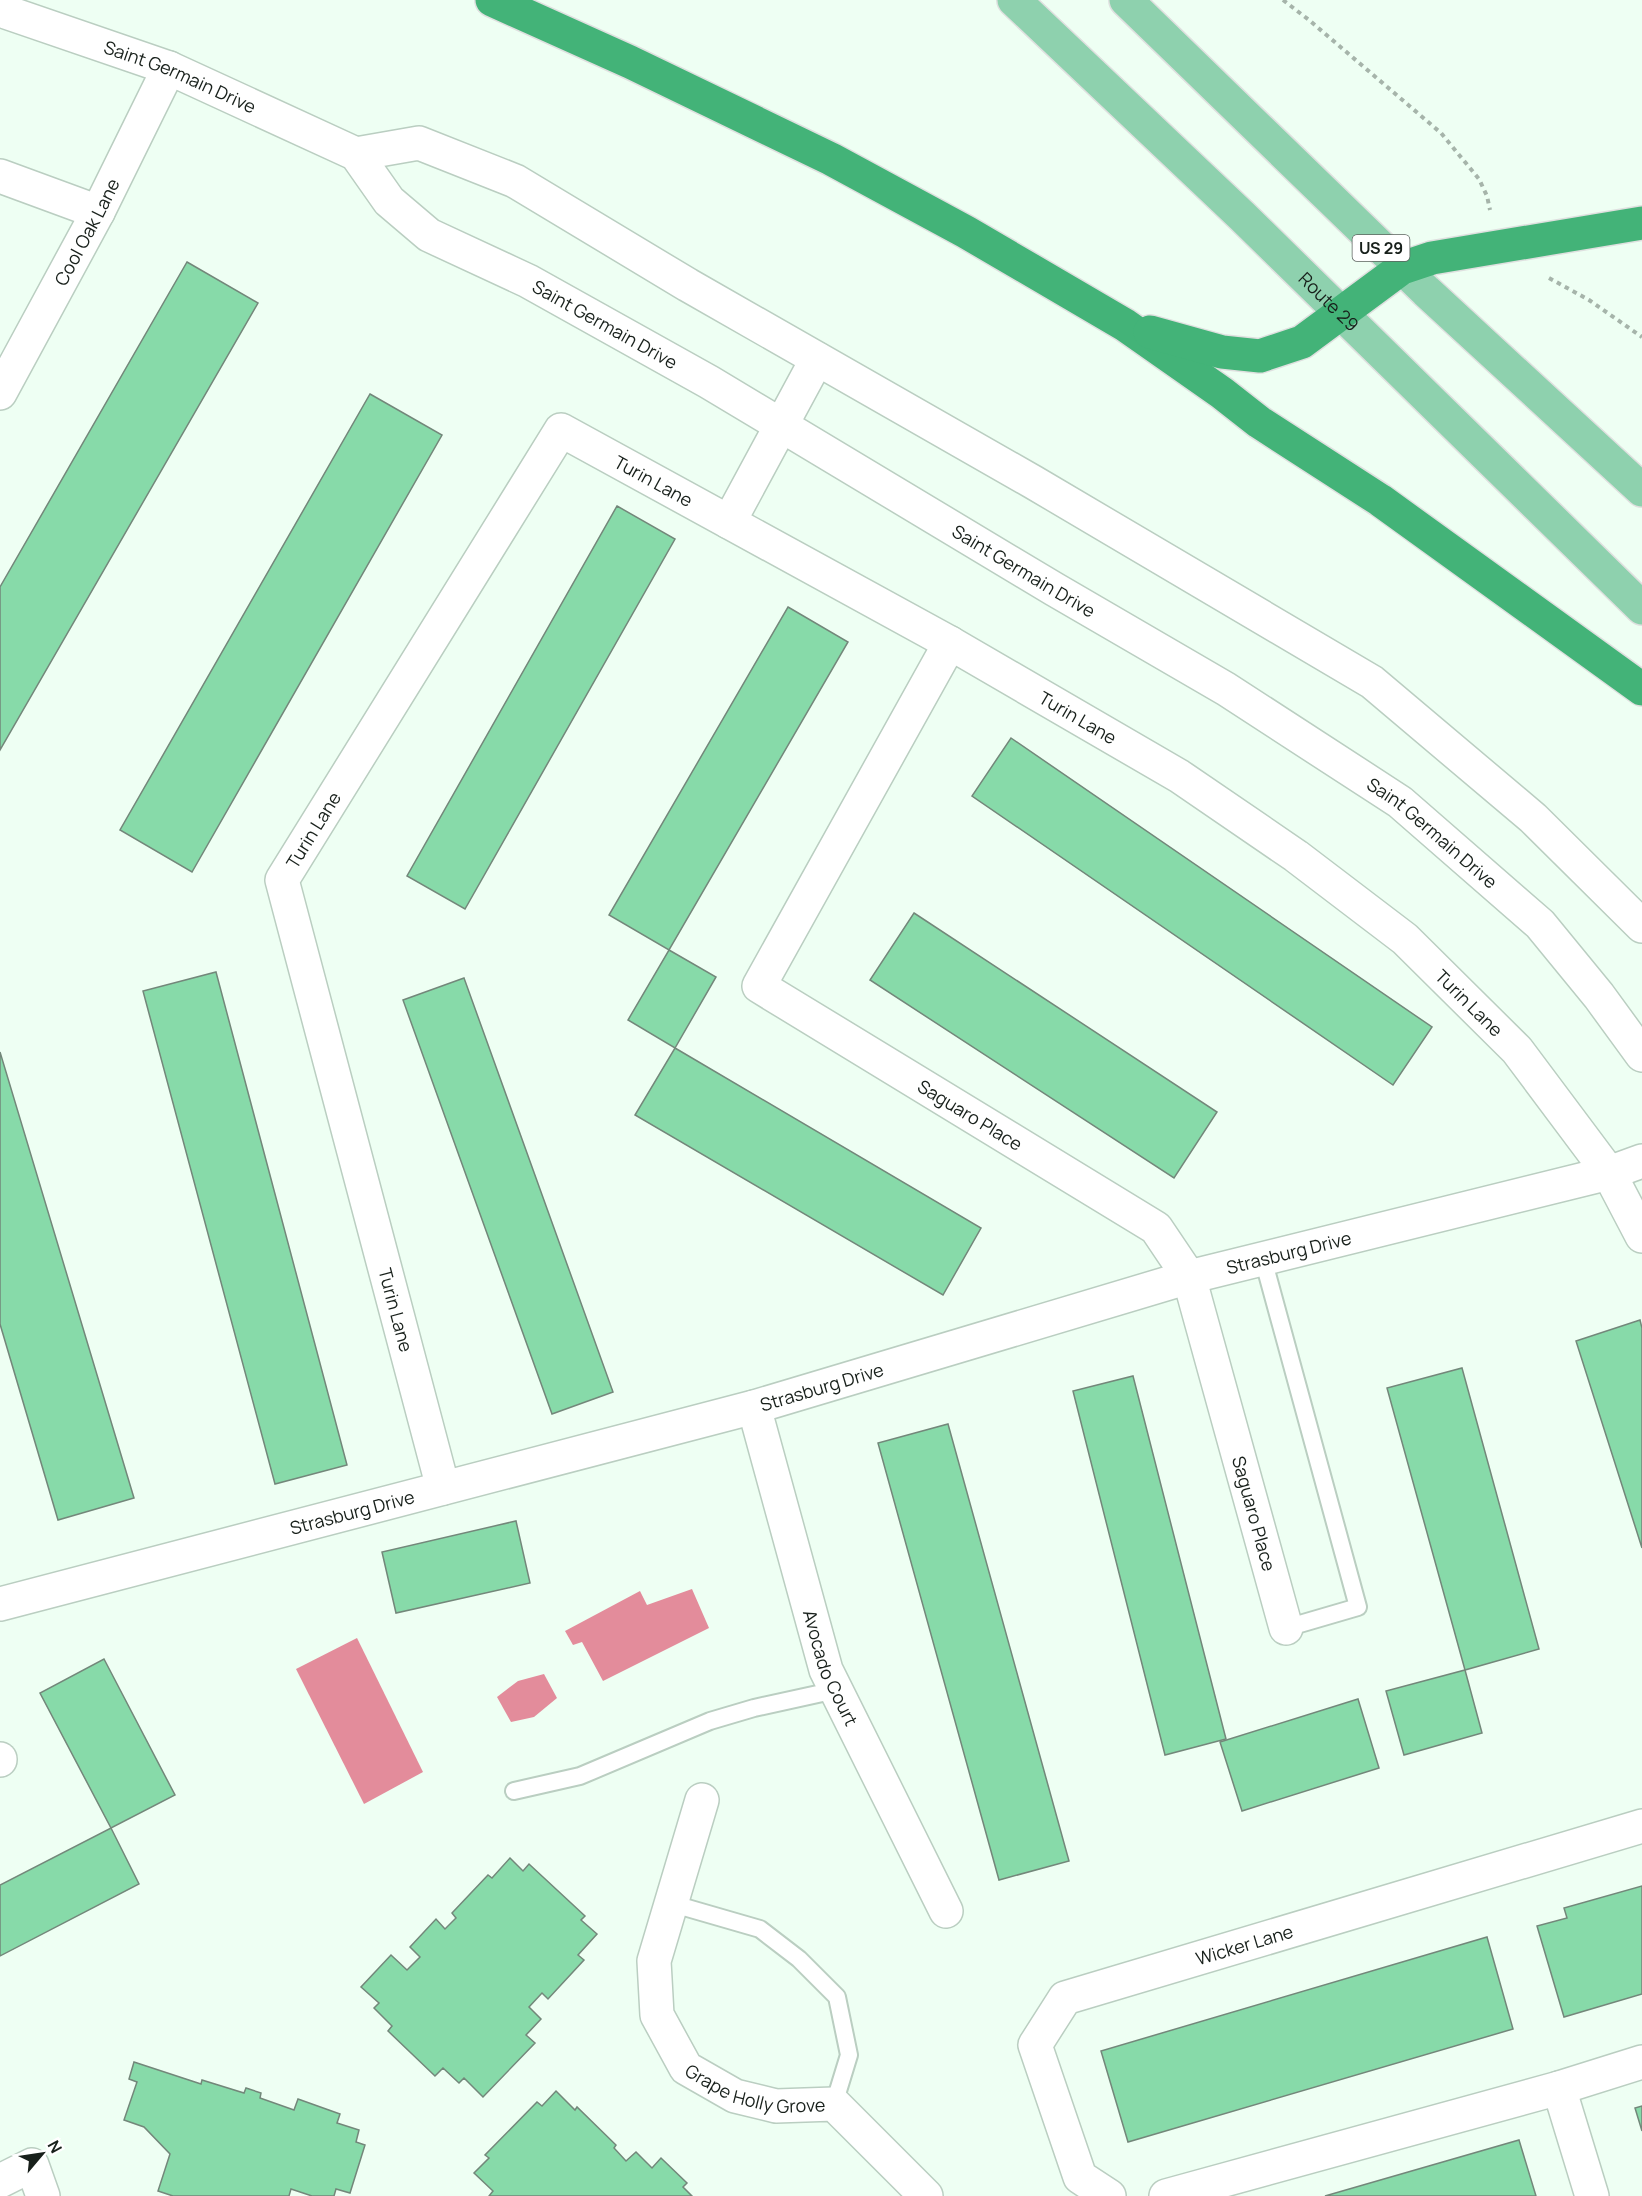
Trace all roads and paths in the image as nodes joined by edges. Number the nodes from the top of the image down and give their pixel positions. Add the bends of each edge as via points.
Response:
1 (492, 0) edge
2 (1014, 0) edge
3 (1126, 0) edge
4 (1283, 0) edge
5 (0, 10) edge
6 (169, 68) junction
7 (356, 154) junction
8 (0, 176) edge
9 (98, 212) junction
10 (1642, 224) edge
11 (1516, 246) junction
12 (1402, 268) junction
13 (1341, 315) junction
14 (1125, 325) junction
15 (1642, 338) edge
16 (817, 359) junction
17 (0, 393) edge
18 (782, 425) junction
19 (1642, 490) edge
20 (729, 522) junction
21 (1610, 576) junction
22 (1642, 600) edge
23 (1642, 608) edge
24 (950, 643) junction
25 (1642, 689) edge
26 (1642, 926) edge
27 (1642, 1055) edge
28 (1642, 1161) edge
29 (1609, 1173) junction
30 (1642, 1236) edge
31 (1263, 1259) junction
32 (1189, 1277) junction
33 (754, 1407) junction
34 (444, 1488) junction
35 (0, 1604) edge
36 (1286, 1628) joint
37 (836, 1690) junction
38 (514, 1791) dead end
39 (702, 1800) dead end
40 (1642, 1826) edge
41 (670, 1903) junction
42 (946, 1911) dead end
43 (1642, 2062) edge
44 (1559, 2088) junction
45 (834, 2104) junction
46 (0, 2181) edge
47 (43, 2196) edge
48 (926, 2196) edge
49 (1109, 2196) edge
50 (1166, 2196) edge
51 (1592, 2196) edge

1 - 14 highway via 831,159
2 - 13 main road, Route 29
3 - 12 main road, US 29
4 - 11 path via 1441,133 1479,179 1491,212
5 - 6 street, Saint Germain Drive
6 - 7 street, Saint Germain Drive
6 - 9 street, Cool Oak Lane
7 - 16 street via 419,143 514,181
7 - 18 street, Saint Germain Drive via 389,201 429,235 528,281
8 - 9 street
9 - 17 street, Cool Oak Lane
10 - 11 highway
11 - 12 highway via 1432,258
11 - 15 path via 1538,273 1589,300
12 - 13 highway
12 - 19 main road, US 29
13 - 14 highway via 1302,342 1260,356 1221,352
13 - 21 main road, Route 29
14 - 25 highway via 1259,422 1380,500
16 - 18 street
16 - 26 street via 1372,682 1533,818
18 - 20 street
18 - 27 street, Saint Germain Drive via 1226,689 1400,802 1540,924
20 - 24 street, Turin Lane
20 - 34 street, Turin Lane via 561,430 282,880
21 - 22 main road
21 - 23 main road, Route 29
24 - 29 street, Turin Lane via 1179,776 1296,856 1405,939 1517,1050
24 - 32 street, Saguaro Place via 759,986 1156,1228
28 - 29 street, Strasburg Drive
29 - 30 street, Turin Lane
29 - 31 street, Strasburg Drive
31 - 32 street, Strasburg Drive
31 - 36 lane via 1358,1607
32 - 33 street, Strasburg Drive
32 - 36 street, Saguaro Place
33 - 34 street, Strasburg Drive
33 - 37 street, Avocado Court via 826,1670
34 - 35 street, Strasburg Drive
37 - 38 lane via 710,1721 580,1776
37 - 42 street, Avocado Court
39 - 41 street, Grape Holly Grove
40 - 49 street, Wicker Lane via 1065,1998 1035,2044 1080,2177
41 - 45 lane via 760,1929 799,1959 837,1997 849,2055
41 - 45 street, Grape Holly Grove via 654,1961 657,2015 686,2068 745,2099 776,2106
43 - 44 street
44 - 50 street
44 - 51 street
45 - 48 street, Grape Holly Grove
46 - 47 street via 32,2164

